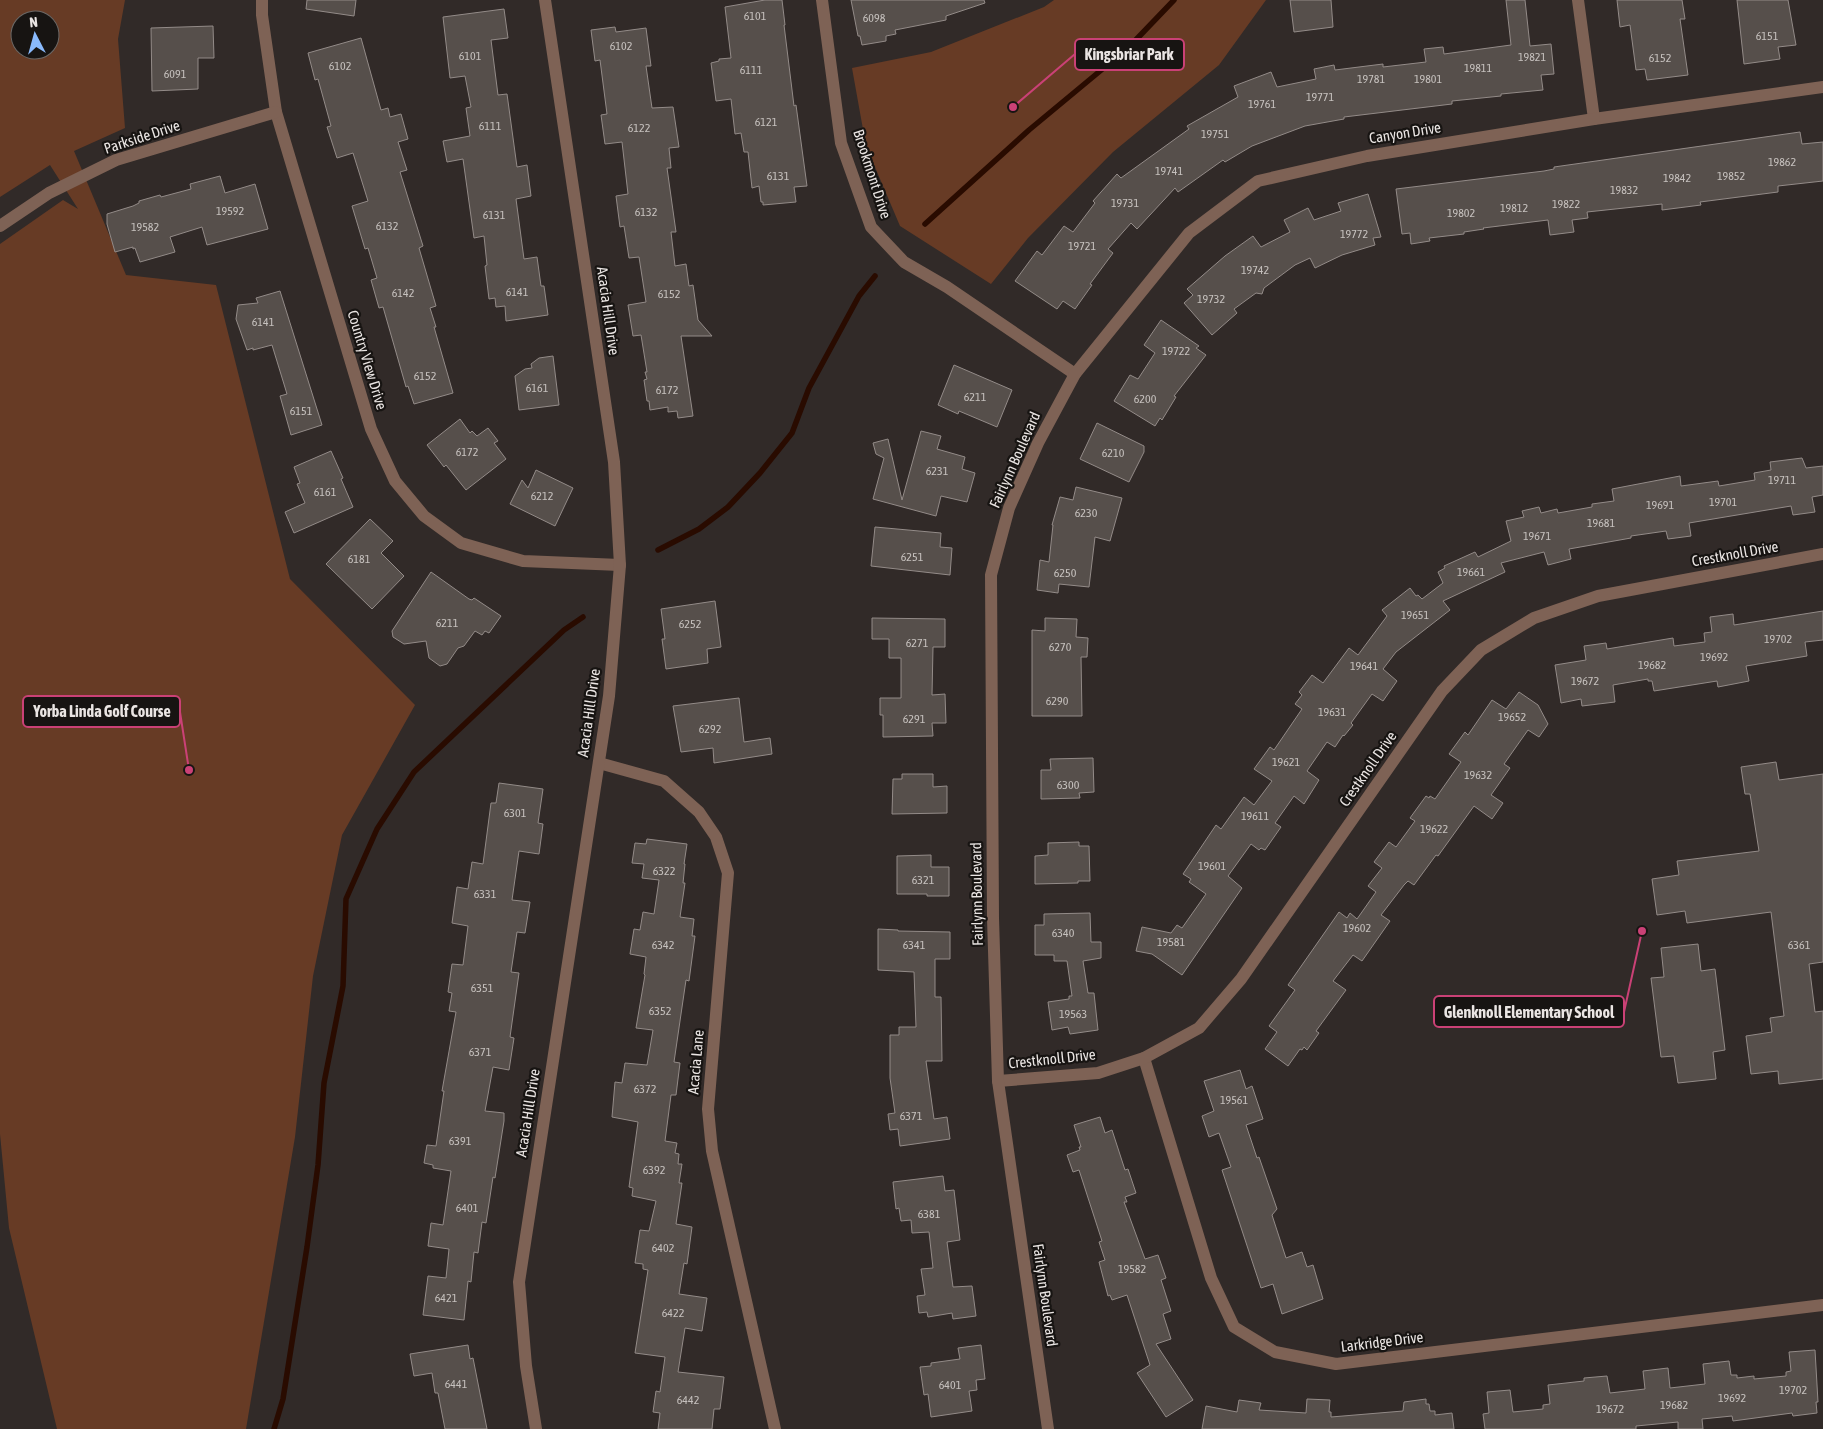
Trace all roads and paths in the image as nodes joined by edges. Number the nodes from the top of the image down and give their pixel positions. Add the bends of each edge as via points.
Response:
1 (262, 0) edge
2 (546, 0) edge
3 (822, 0) edge
4 (1578, 0) edge
5 (1823, 87) edge
6 (276, 112) junction
7 (1594, 118) junction
8 (0, 226) edge
9 (1075, 374) junction
10 (1823, 554) edge
11 (620, 565) junction
12 (599, 763) junction
13 (1144, 1058) junction
14 (998, 1081) junction
15 (1823, 1305) edge
16 (536, 1429) edge
17 (775, 1429) edge
18 (1048, 1429) edge

1 - 6 street, Country View Drive
2 - 11 street, Acacia Hill Drive via 614,462
3 - 9 street, Brookmont Drive via 842,143 871,227 904,262 947,287
4 - 7 street
5 - 7 street, Canyon Drive
6 - 8 street, Parkside Drive via 116,160 49,194
6 - 11 street, Country View Drive via 371,429 395,481 424,516 461,543 522,562
7 - 9 street, Canyon Drive via 1367,156 1258,181 1190,233
9 - 14 street, Fairlynn Boulevard via 1038,443 1009,508 991,576 993,918
10 - 13 street, Crestknoll Drive via 1598,596 1534,618 1481,650 1442,691 1241,979 1199,1028
11 - 12 street, Acacia Hill Drive via 609,696
12 - 16 street, Acacia Hill Drive via 519,1282 526,1366
12 - 17 street, Acacia Lane via 664,781 699,812 716,837 728,873 708,1109 712,1150
13 - 14 street, Crestknoll Drive via 1098,1073
13 - 15 street, Larkridge Drive via 1211,1278 1234,1327 1275,1352 1336,1364
14 - 18 street, Fairlynn Boulevard

